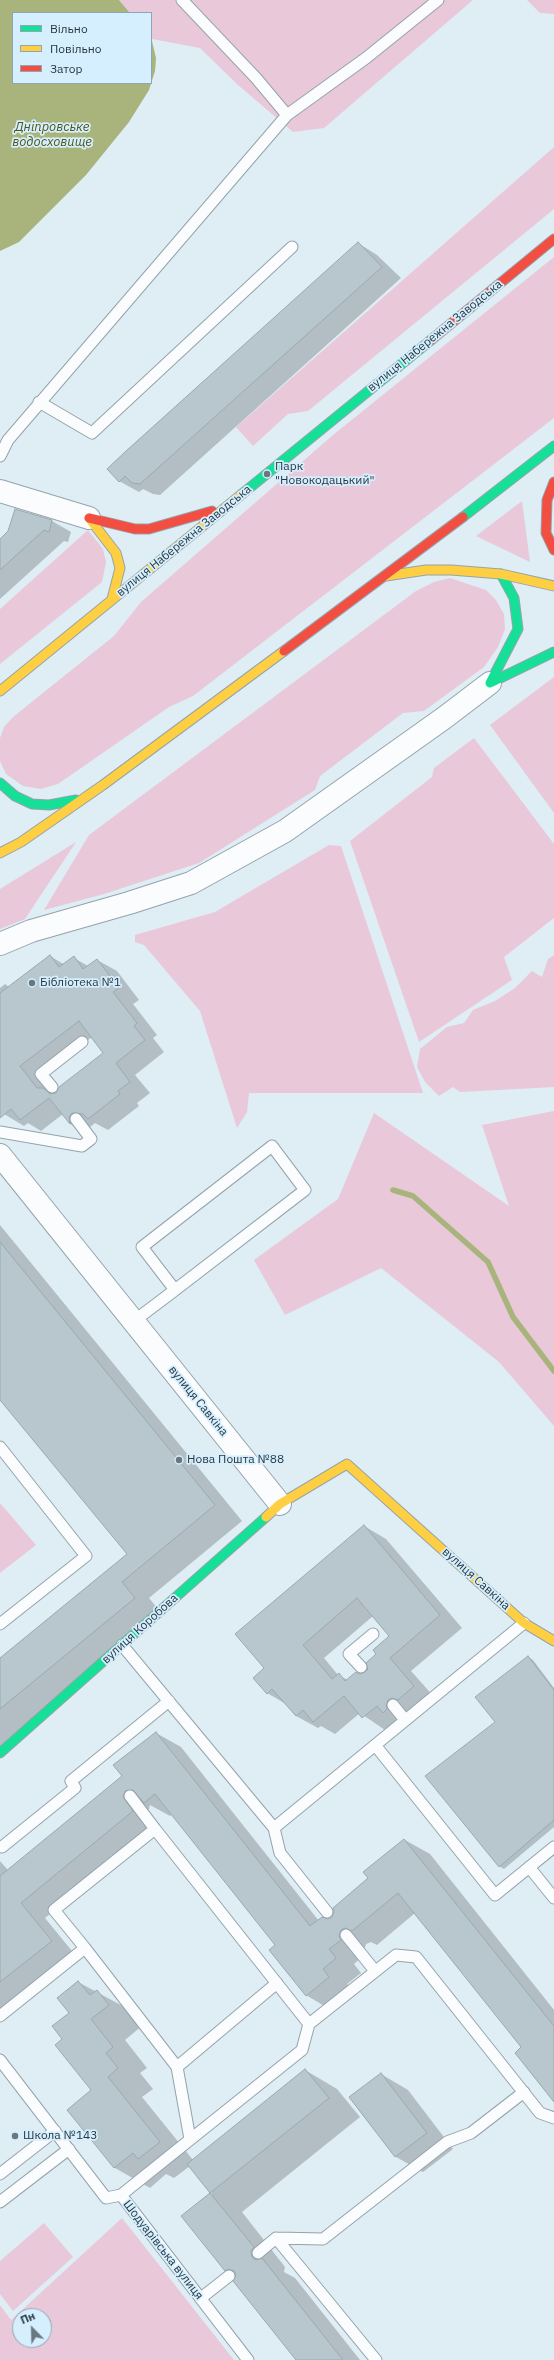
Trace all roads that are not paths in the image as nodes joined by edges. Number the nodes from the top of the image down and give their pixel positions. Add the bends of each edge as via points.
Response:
1 (182, 0) edge
2 (438, 0) edge
3 (287, 115) junction
4 (554, 239) edge
5 (292, 247) dead end
6 (39, 402) junction
7 (554, 446) edge
8 (0, 456) edge
9 (554, 482) edge
10 (0, 491) edge
11 (226, 506) junction
12 (89, 518) junction
13 (554, 550) edge
14 (502, 574) junction
15 (384, 577) junction
16 (554, 586) edge
17 (112, 599) junction
18 (554, 652) edge
19 (490, 683) junction
20 (1, 692) edge
21 (0, 783) edge
22 (85, 798) junction
23 (0, 853) edge
24 (0, 944) edge
25 (82, 1042) dead end
26 (52, 1087) dead end
27 (76, 1119) dead end
28 (0, 1132) edge
29 (0, 1155) edge
30 (175, 1290) junction
31 (134, 1322) junction
32 (0, 1448) edge
33 (280, 1504) junction
34 (524, 1622) junction
35 (0, 1624) edge
36 (373, 1634) dead end
37 (554, 1641) edge
38 (122, 1645) junction
39 (361, 1667) dead end
40 (169, 1701) junction
41 (393, 1705) dead end
42 (405, 1720) junction
43 (375, 1746) junction
44 (0, 1753) edge
45 (130, 1796) dead end
46 (274, 1828) junction
47 (155, 1830) junction
48 (2, 1847) dead end
49 (554, 1847) edge
50 (529, 1867) junction
51 (554, 1898) edge
52 (328, 1912) dead end
53 (346, 1935) dead end
54 (84, 1948) junction
55 (375, 1971) junction
56 (277, 1983) junction
57 (0, 2016) edge
58 (309, 2024) junction
59 (0, 2060) edge
60 (177, 2067) junction
61 (524, 2092) junction
62 (554, 2118) edge
63 (55, 2132) junction
64 (190, 2139) junction
65 (69, 2149) junction
66 (0, 2174) edge
67 (121, 2195) junction
68 (0, 2202) edge
69 (276, 2238) junction
70 (258, 2253) dead end
71 (229, 2276) dead end
72 (201, 2298) junction
73 (248, 2360) edge
74 (376, 2360) edge

1 - 3 lane via 256,78
2 - 3 lane via 366,58
3 - 6 lane
4 - 11 main road, вулиця Набережна Заводська
5 - 6 lane via 92,433
6 - 8 lane via 8,440
7 - 15 main road
9 - 13 main road via 547,500 546,533
10 - 12 street
11 - 12 main road via 149,529 134,529
11 - 17 main road, вулиця Набережна Заводська
12 - 17 main road via 116,553 120,568
14 - 15 main road via 426,570
14 - 16 main road
14 - 19 main road via 514,598 518,629
15 - 22 main road
17 - 20 main road, вулиця Набережна Заводська
18 - 19 main road
19 - 24 street via 285,831 191,883 31,931
21 - 22 main road via 15,796 32,804 49,805
22 - 23 main road
25 - 26 lane via 41,1074
27 - 28 lane via 91,1140 82,1146
29 - 31 street, вулиця Савкіна
30 - 30 lane via 305,1190 272,1146 142,1246
30 - 31 lane
31 - 33 street, вулиця Савкіна
32 - 35 lane via 86,1556
33 - 34 main road, вулиця Савкіна via 347,1464
33 - 38 main road, вулиця Коробова
34 - 37 main road, вулиця Савкіна
34 - 42 lane
36 - 39 lane via 349,1654
38 - 40 lane
38 - 44 main road, вулиця Коробова
40 - 46 lane
40 - 48 lane via 70,1781 75,1788
41 - 42 lane
42 - 43 lane
43 - 46 lane
43 - 50 lane via 495,1895
45 - 47 lane
46 - 52 lane via 280,1853
47 - 54 lane via 54,1910
47 - 56 lane
49 - 50 lane
50 - 51 lane
53 - 55 lane
54 - 57 lane
54 - 60 lane
55 - 58 lane
55 - 61 lane via 396,1955 416,1957
56 - 58 lane
56 - 60 lane
58 - 64 lane via 302,2050
59 - 63 lane, Шодуарівська вулиця
60 - 64 lane
61 - 62 lane via 540,2113
61 - 69 lane via 471,2134 447,2142 323,2238
63 - 65 lane, Шодуарівська вулиця
63 - 66 lane
64 - 67 lane
65 - 67 lane, Шодуарівська вулиця via 106,2198
65 - 68 lane
67 - 72 lane, Шодуарівська вулиця
69 - 70 lane
69 - 74 lane
71 - 72 lane
72 - 73 lane, Шодуарівська вулиця

